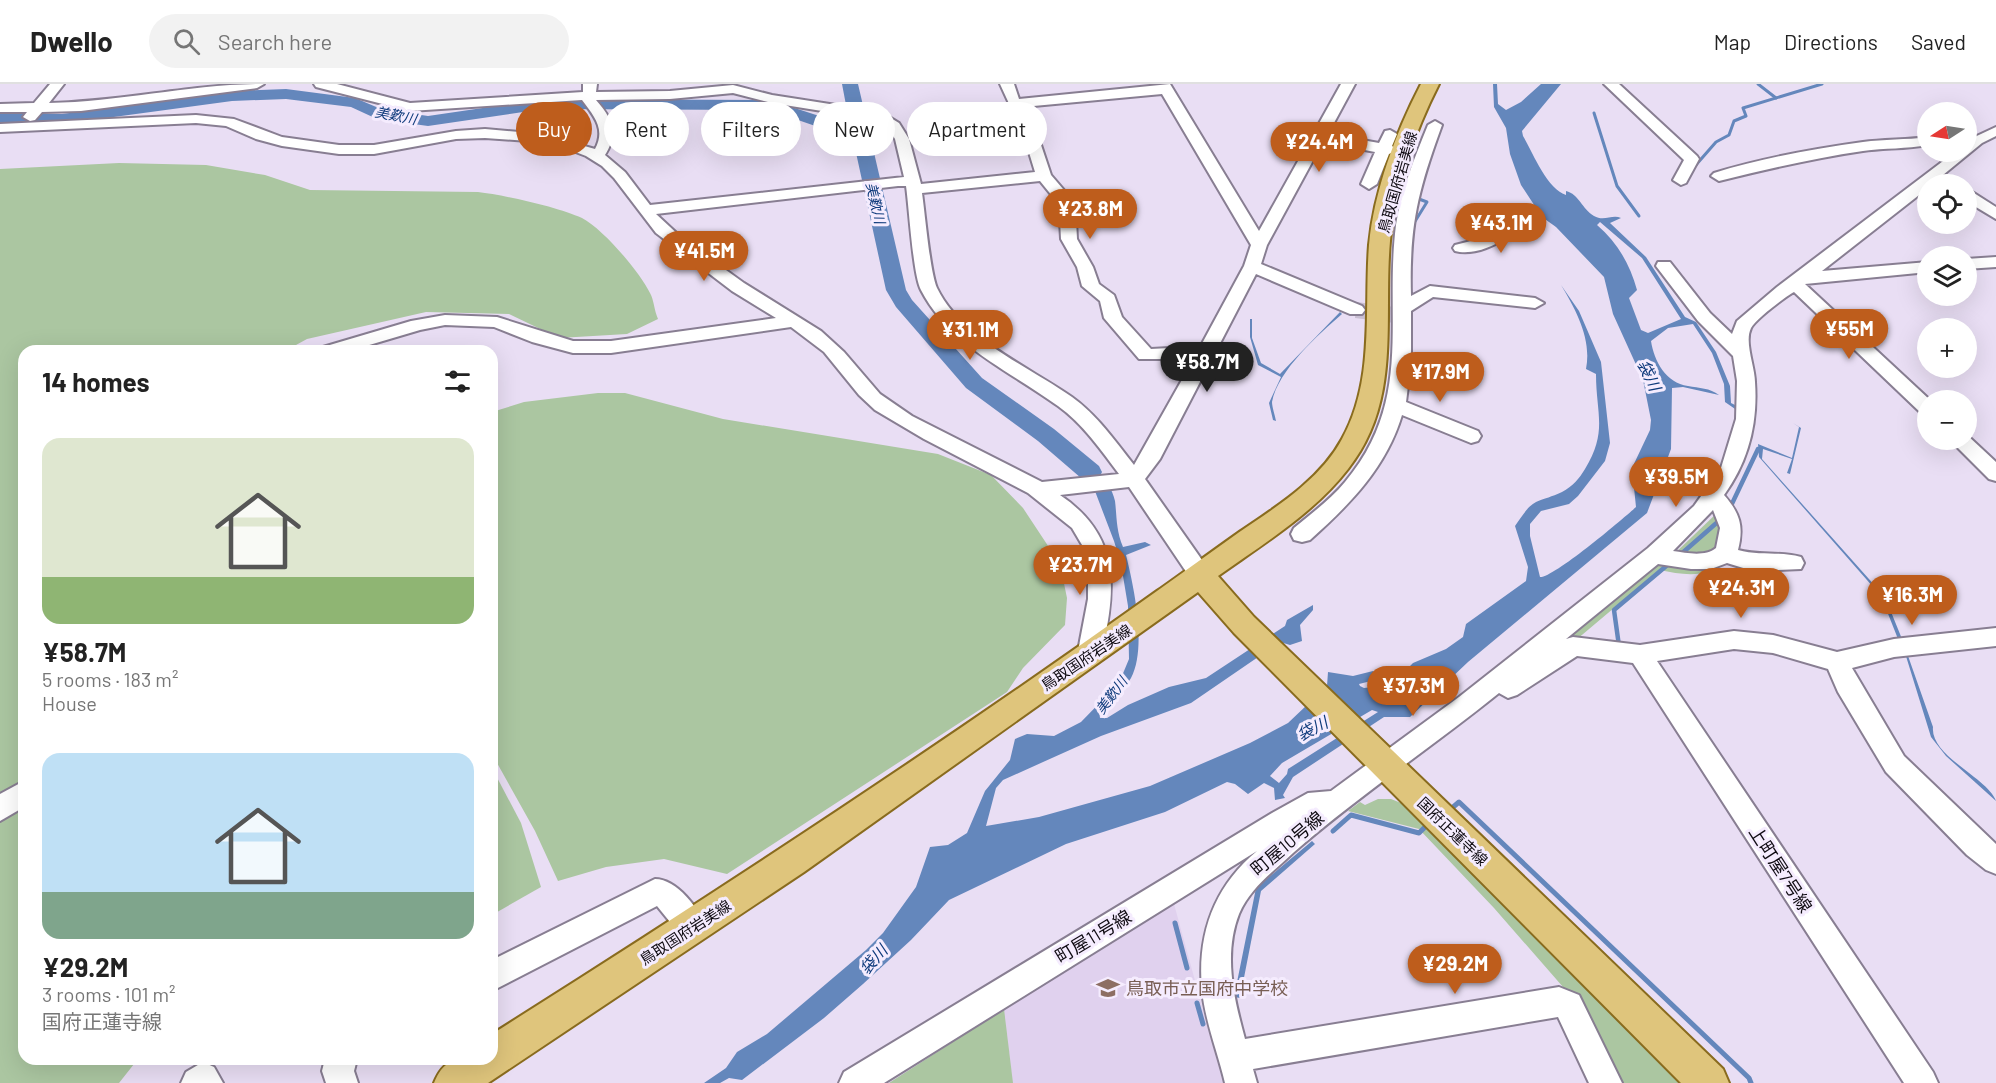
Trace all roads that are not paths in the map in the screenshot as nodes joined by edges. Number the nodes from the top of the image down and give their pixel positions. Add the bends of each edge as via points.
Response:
1 (57, 84) edge
2 (257, 84) edge
3 (321, 84) edge
4 (1007, 84) edge
5 (1348, 84) edge
6 (1430, 84) edge
7 (1611, 84) edge
8 (730, 87) edge
9 (1165, 87) edge
10 (589, 90) edge
11 (1013, 102) edge
12 (1032, 102) edge
13 (0, 108) edge
14 (30, 117) junction
15 (83, 124) junction
16 (1434, 124) dead end
17 (0, 126) edge
18 (1390, 134) dead end
19 (1990, 134) edge
20 (1320, 137) junction
21 (1977, 142) edge
22 (1917, 143) edge
23 (1388, 150) junction
24 (599, 154) junction
25 (1038, 156) edge
26 (1952, 162) edge
27 (1940, 173) joint
28 (1044, 176) junction
29 (1719, 176) dead end
30 (1681, 180) dead end
31 (908, 184) junction
32 (1369, 184) dead end
33 (1977, 201) edge
34 (647, 210) junction
35 (1509, 212) dead end
36 (1996, 214) edge
37 (1259, 245) junction
38 (1461, 248) dead end
39 (1996, 262) edge
40 (1977, 263) edge
41 (1252, 266) junction
42 (1664, 266) dead end
43 (1917, 268) edge
44 (1798, 281) junction
45 (1535, 303) dead end
46 (1402, 309) junction
47 (1356, 310) tunnel mouth
48 (796, 321) junction
49 (349, 345) edge
50 (1743, 355) junction
51 (1203, 360) junction
52 (1917, 398) edge
53 (1395, 405) junction
54 (1472, 436) dead end
55 (1971, 450) edge
56 (1996, 474) edge
57 (1134, 479) junction
58 (1038, 490) junction
59 (1712, 496) junction
60 (1302, 534) dead end
61 (1725, 554) junction
62 (1655, 555) junction
63 (1793, 563) dead end
64 (1201, 576) junction
65 (1996, 637) edge
66 (1104, 645) junction
67 (1640, 654) junction
68 (1837, 662) junction
69 (1468, 704) junction
70 (1373, 754) junction
71 (18, 797) edge
72 (1336, 802) junction
73 (0, 809) edge
74 (1996, 861) edge
75 (693, 928) junction
76 (498, 972) edge
77 (498, 1050) edge
78 (340, 1065) edge
79 (1237, 1070) edge
80 (197, 1083) edge
81 (207, 1083) edge
82 (342, 1083) edge
83 (855, 1083) edge
84 (1606, 1083) edge
85 (1709, 1083) edge
86 (1922, 1083) edge

1 - 14 street
2 - 14 street
3 - 10 street via 410,106 434,107
4 - 11 street
5 - 20 street
6 - 64 main road, 鳥取国府岩美線 via 1384,216 1376,374 1364,423 1316,489
7 - 30 street via 1692,159
8 - 10 street via 688,94
8 - 31 street via 772,99 876,115 894,126 902,139
9 - 12 street
9 - 37 street
10 - 24 street via 608,135
13 - 14 street
14 - 15 street
14 - 17 street
15 - 17 street
15 - 24 street via 191,118 229,122 262,137 362,150 458,135 511,133
16 - 46 street via 1420,155 1404,222
18 - 23 street
19 - 21 street
20 - 23 street
20 - 37 street
22 - 29 street via 1866,146
23 - 32 street
24 - 34 street
25 - 28 street
26 - 27 street
27 - 44 street
28 - 31 street
28 - 51 street via 1061,196 1069,239 1091,286 1108,299 1113,318 1134,344 1146,355 1188,353
31 - 34 street
31 - 57 street via 928,288 949,316 970,339 1066,402 1092,424
33 - 36 street
34 - 48 street via 657,229 760,302
35 - 38 street via 1501,216 1504,231 1488,242
37 - 41 street
39 - 40 street
41 - 47 street
41 - 51 street
42 - 50 street via 1704,317
43 - 44 street
44 - 50 street, 町屋10号線 via 1743,325
44 - 52 street
45 - 46 street via 1430,291
46 - 53 street via 1402,363
48 - 49 street via 611,347 582,347 538,338 497,322 445,320
48 - 58 street via 826,344 855,381 882,406
50 - 59 street, 町屋10号線 via 1746,419 1731,470
51 - 57 street via 1150,459
53 - 54 street
53 - 60 street via 1370,464 1340,502
55 - 56 street
57 - 58 street
57 - 64 street
58 - 66 street via 1081,524 1094,549 1102,586 1091,646
59 - 61 street via 1725,509 1733,531
59 - 62 street, 町屋10号線 via 1701,512
61 - 62 street via 1698,561 1673,561
61 - 63 street via 1753,563
62 - 69 street, 町屋10号線
64 - 66 main road, 鳥取国府岩美線
64 - 70 main road, 国府正蓮寺線 via 1251,633
65 - 68 street via 1894,648
66 - 75 main road, 鳥取国府岩美線
67 - 68 street via 1734,640 1773,644
67 - 69 street via 1573,646 1497,695
67 - 86 street, 上町屋7号線
68 - 74 street via 1894,764
69 - 70 street, 町屋10号線
70 - 72 street, 町屋10号線
70 - 85 main road, 国府正蓮寺線
71 - 73 street
72 - 79 street, 町屋10号線 via 1245,878 1226,910 1217,946 1217,991
72 - 83 street, 町屋11号線 via 1308,805
75 - 76 street via 663,892 654,892
75 - 77 main road, 鳥取国府岩美線
78 - 82 street
79 - 84 street via 1559,1002 1568,1006
80 - 81 street via 203,1078

